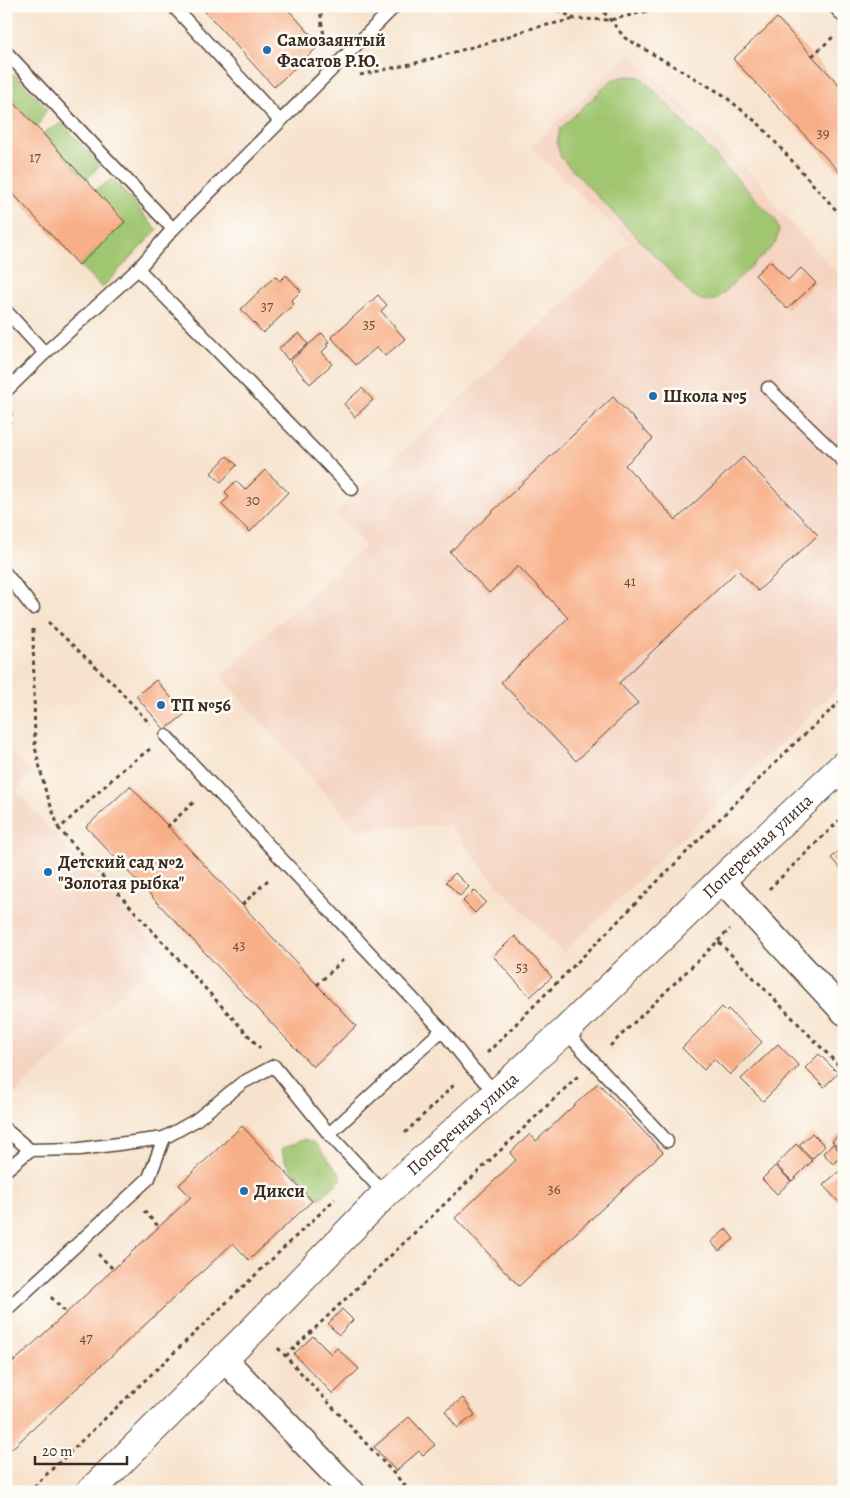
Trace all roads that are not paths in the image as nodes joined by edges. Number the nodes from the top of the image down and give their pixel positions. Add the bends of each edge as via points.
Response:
1 (173, 6) edge
2 (395, 6) edge
3 (834, 6) edge
4 (844, 17) edge
5 (6, 52) edge
6 (280, 121) junction
7 (173, 229) junction
8 (138, 268) junction
9 (6, 311) edge
10 (45, 353) junction
11 (10, 387) edge
12 (768, 388) dead end
13 (844, 462) edge
14 (352, 489) dead end
15 (6, 574) edge
16 (33, 608) road end
17 (166, 736) road end
18 (844, 765) edge
19 (721, 880) junction
20 (844, 1012) edge
21 (442, 1030) junction
22 (565, 1032) junction
23 (497, 1094) junction
24 (6, 1130) edge
25 (329, 1134) junction
26 (164, 1138) junction
27 (667, 1141) dead end
28 (30, 1150) junction
29 (6, 1170) edge
30 (385, 1194) junction
31 (6, 1310) edge
32 (224, 1359) junction
33 (90, 1492) edge
34 (352, 1492) edge

1 - 6 lane
2 - 6 lane
3 - 4 lane
5 - 7 lane
6 - 7 lane
7 - 8 lane
8 - 10 lane
8 - 14 lane
9 - 10 lane
10 - 11 lane
12 - 13 lane
15 - 16 lane
17 - 21 lane
18 - 19 main road, Поперечная улица
19 - 20 street
19 - 22 main road, Поперечная улица
21 - 23 lane
21 - 25 lane
22 - 23 main road, Поперечная улица
22 - 27 lane
23 - 30 main road, Поперечная улица
24 - 28 lane
25 - 26 lane via 274,1066 242,1083 196,1120
25 - 30 lane
26 - 28 lane via 80,1149
26 - 31 lane via 149,1178
28 - 29 lane
30 - 32 main road, Поперечная улица
32 - 33 main road, Поперечная улица
32 - 34 street

